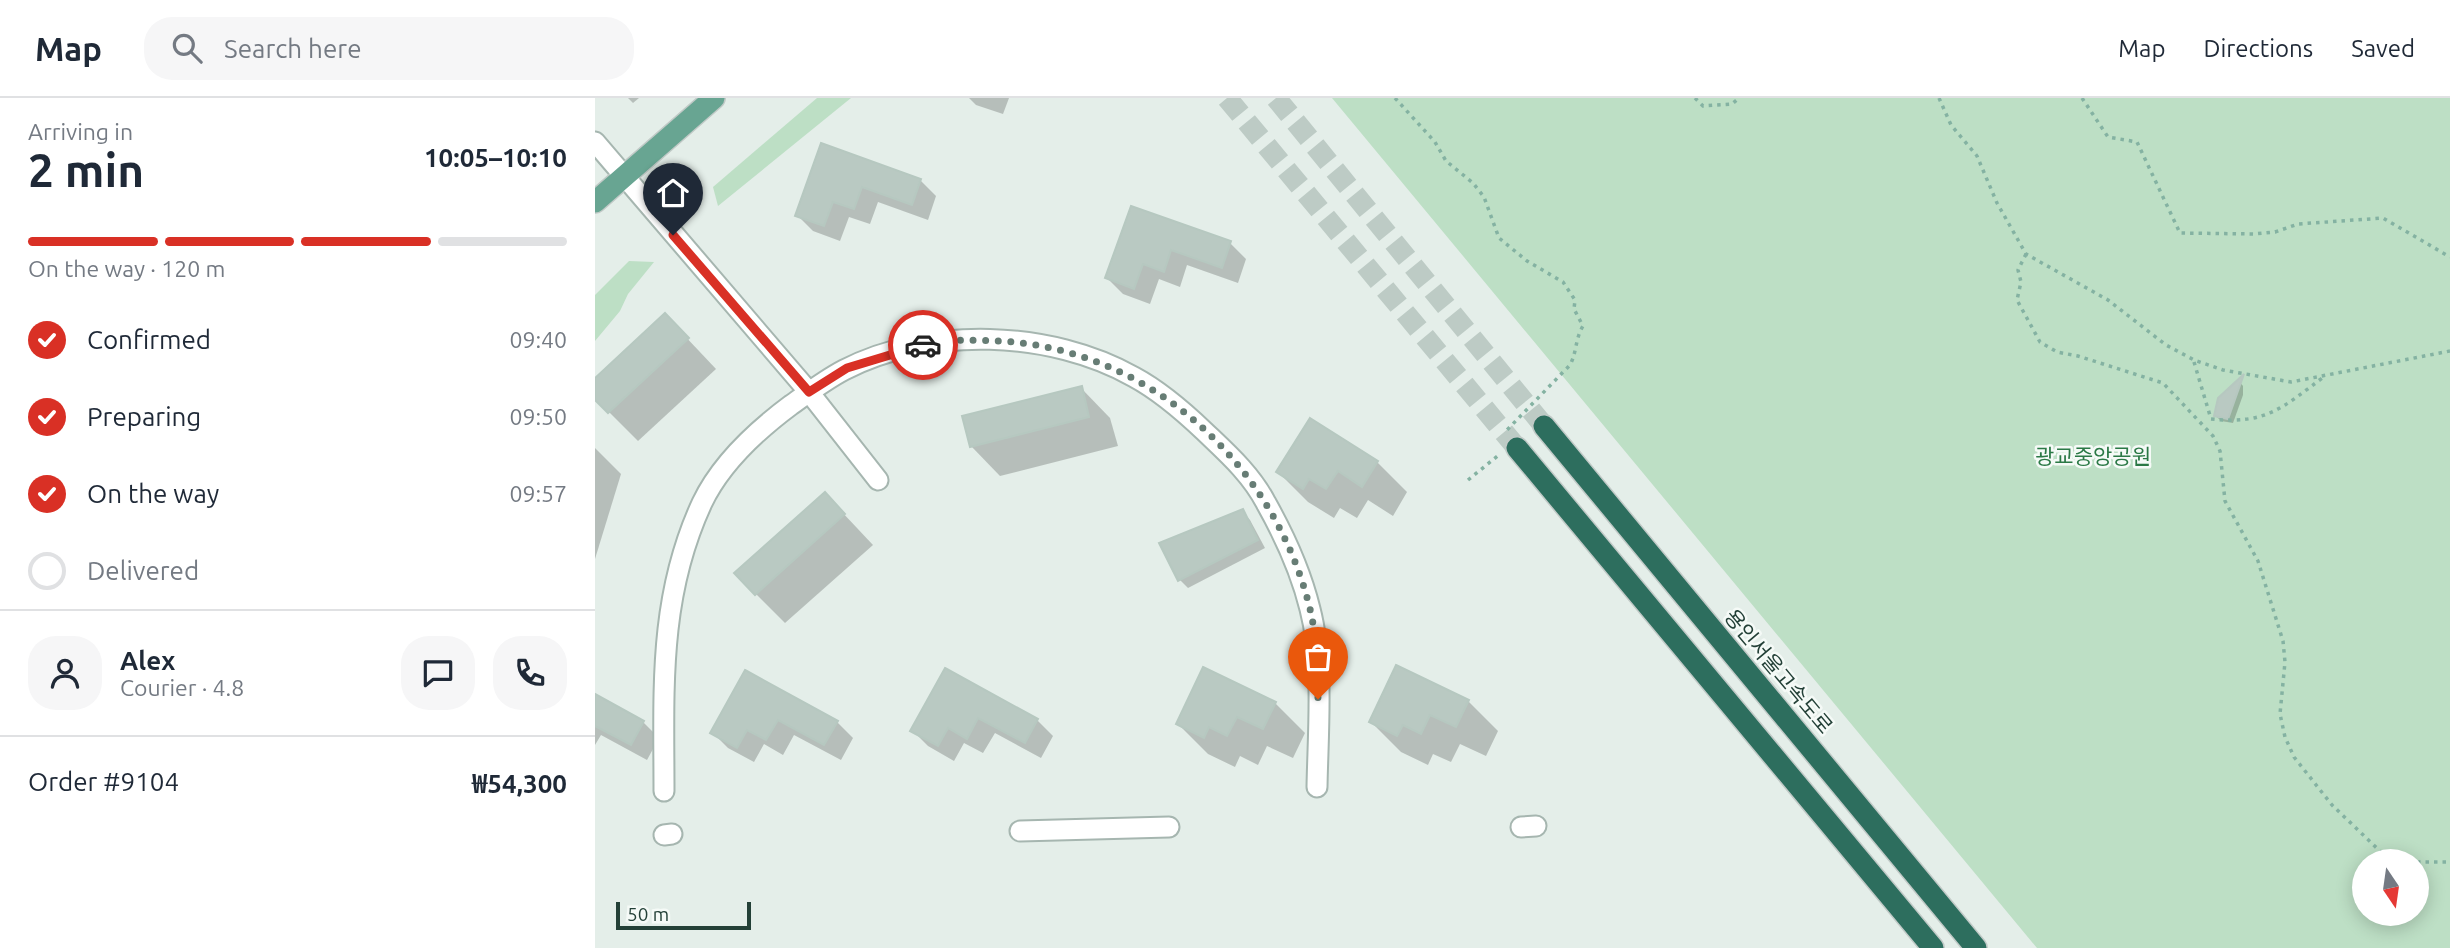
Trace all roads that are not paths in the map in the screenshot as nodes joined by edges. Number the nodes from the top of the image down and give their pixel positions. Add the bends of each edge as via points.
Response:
1 (714, 98) edge
2 (595, 142) edge
3 (622, 176) junction
4 (595, 202) edge
5 (809, 392) junction
6 (1544, 426) tunnel mouth
7 (1509, 444) tunnel mouth
8 (878, 480) dead end
9 (1317, 786) dead end
10 (664, 791) dead end
11 (1169, 827) dead end
12 (1020, 831) dead end
13 (1933, 948) edge
14 (1976, 948) edge

1 - 3 main road
2 - 3 street
3 - 4 main road
3 - 5 street
5 - 8 street
5 - 9 street via 847,368 894,351 982,340 1073,353 1131,375 1161,393 1239,464 1265,501 1291,554 1310,610 1317,676
5 - 10 street via 744,444 709,490 697,516 675,584 663,659
6 - 14 highway, 용인서울고속도로
7 - 13 highway
11 - 12 street

